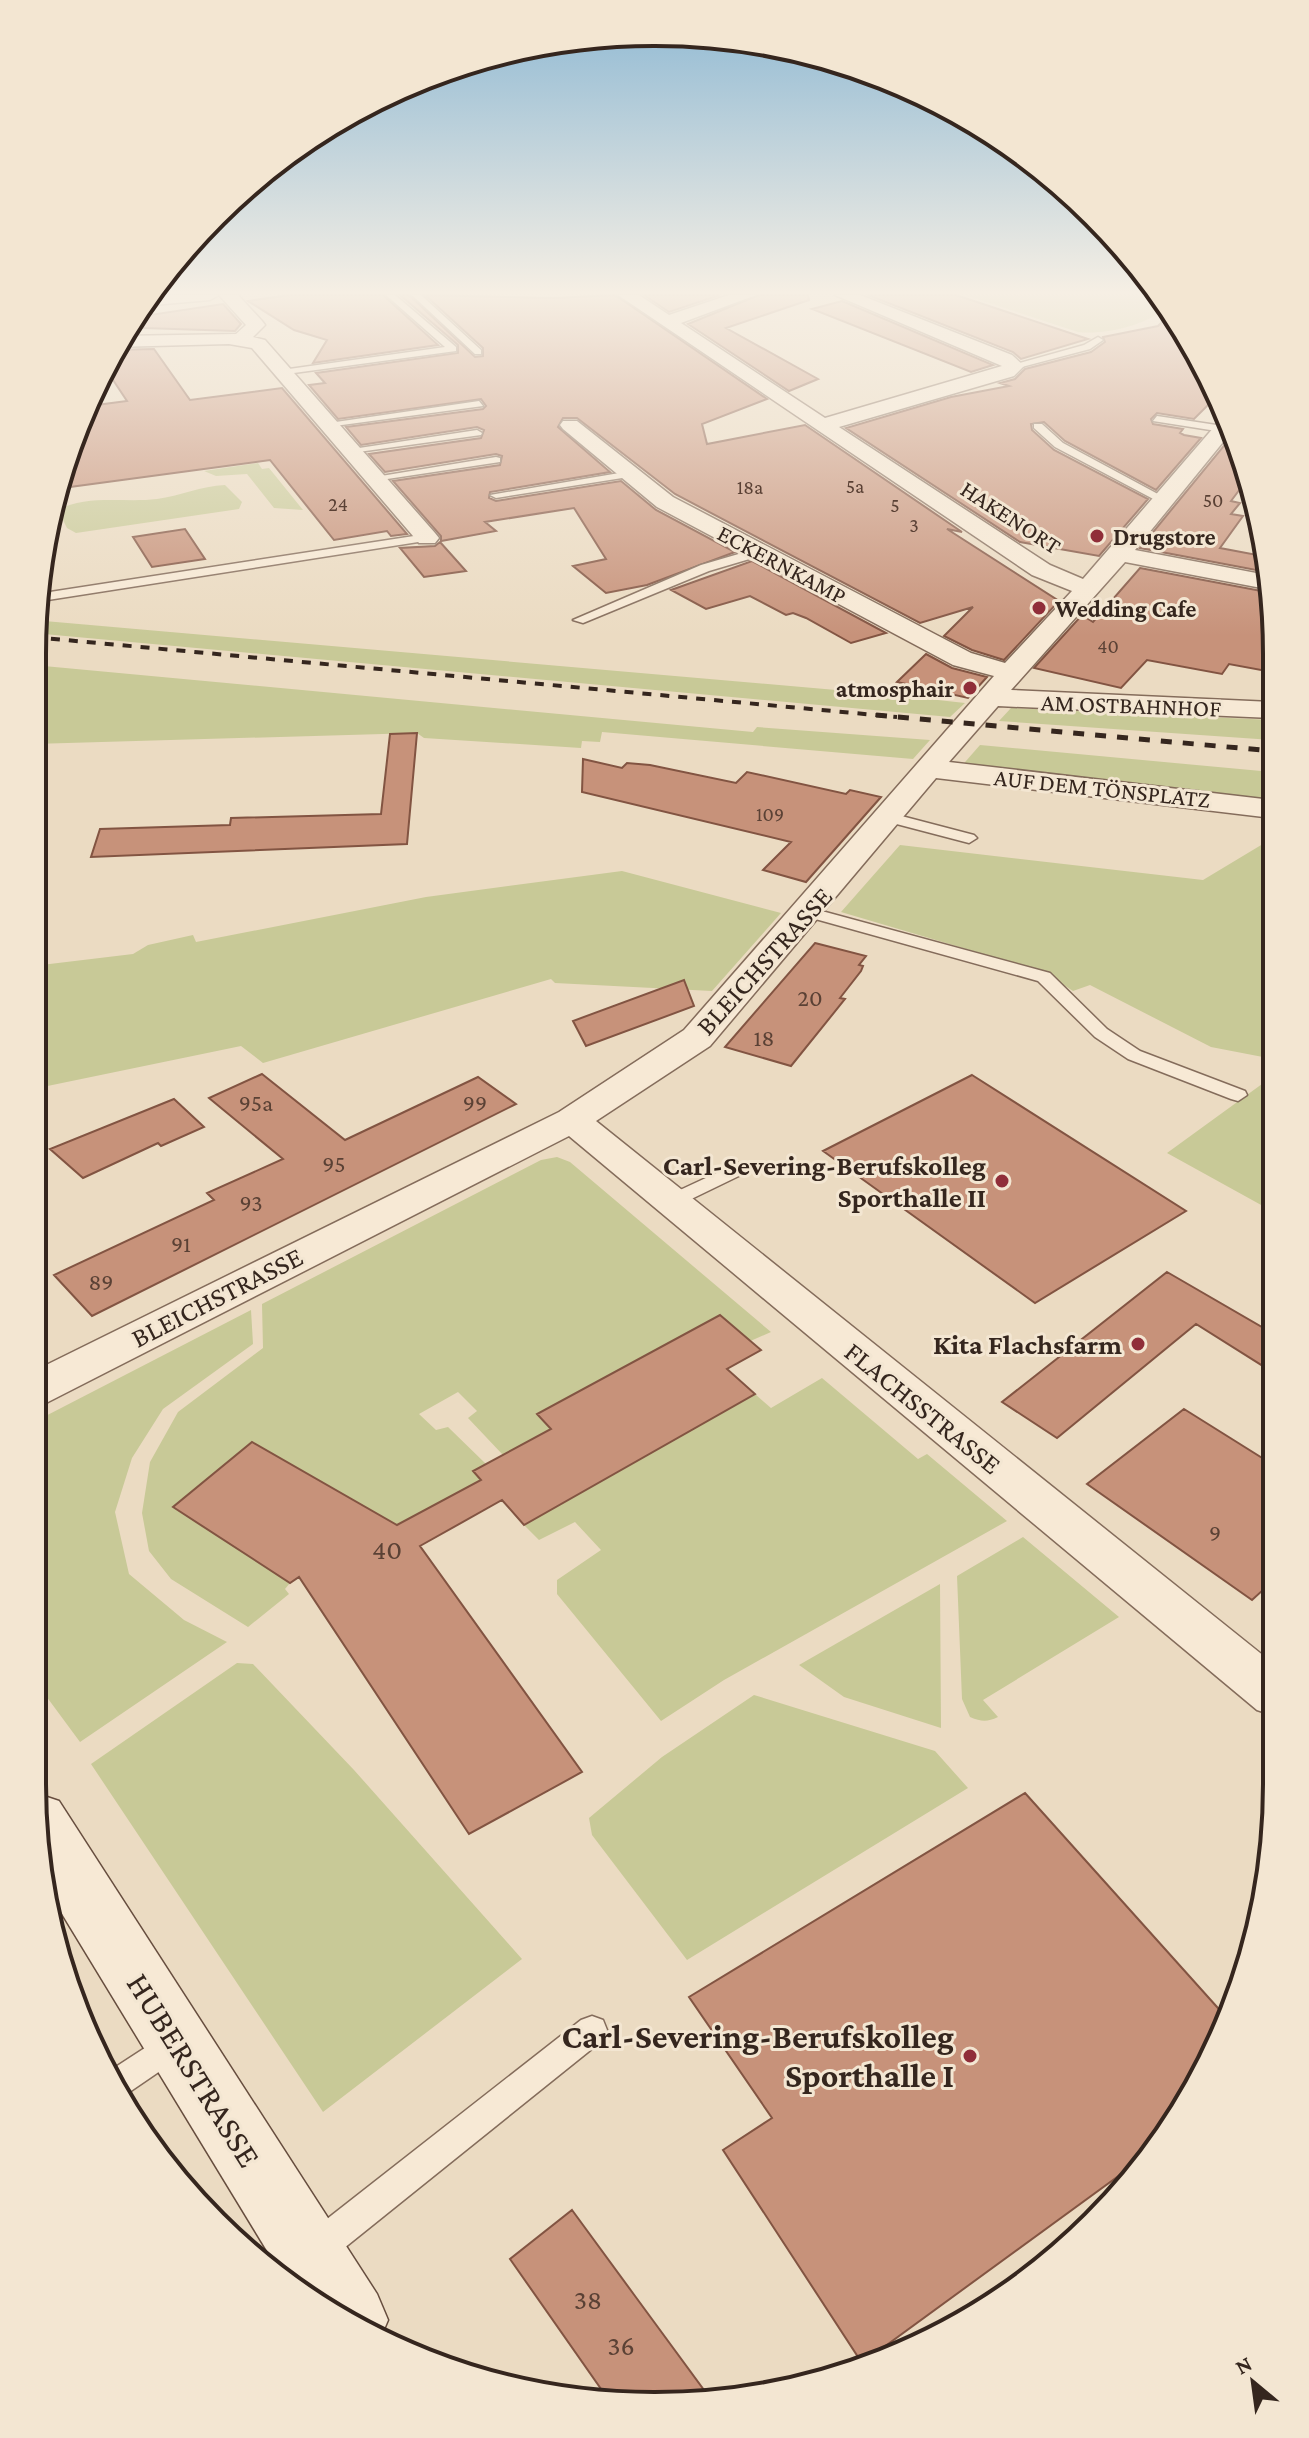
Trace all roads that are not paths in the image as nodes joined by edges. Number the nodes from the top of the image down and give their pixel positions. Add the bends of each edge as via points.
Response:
1 (314, 409) edge
2 (443, 409) edge
3 (798, 409) edge
4 (879, 409) edge
5 (1157, 419) dead end
6 (327, 424) junction
7 (570, 425) dead end
8 (822, 425) junction
9 (1218, 425) edge
10 (1038, 426) dead end
11 (1221, 432) edge
12 (477, 433) dead end
13 (351, 450) junction
14 (496, 460) dead end
15 (631, 474) junction
16 (374, 478) junction
17 (496, 495) dead end
18 (1163, 500) junction
19 (427, 538) joint
20 (759, 552) junction
21 (1119, 554) junction
22 (1259, 580) edge
23 (1090, 588) junction
24 (49, 596) edge
25 (579, 620) dead end
26 (1011, 673) junction
27 (991, 697) junction
28 (1263, 710) edge
29 (931, 769) junction
30 (1263, 808) edge
31 (890, 818) junction
32 (969, 838) dead end
33 (807, 912) junction
34 (1238, 1095) dead end
35 (572, 1120) junction
36 (738, 1169) dead end
37 (672, 1201) junction
38 (46, 1384) edge
39 (1263, 1685) edge
40 (48, 1837) edge
41 (592, 2030) dead end
42 (176, 2042) junction
43 (123, 2079) edge
44 (309, 2254) junction
45 (341, 2305) edge

1 - 6 street
2 - 6 lane
3 - 8 street, HAKENORT
4 - 8 street
5 - 9 lane
6 - 13 street
7 - 15 street, ECKERNKAMP
8 - 23 street, HAKENORT via 1041,570
10 - 18 lane via 1059,445
11 - 18 street, BLEICHSTRASSE
12 - 13 lane
13 - 16 street
14 - 16 lane
15 - 17 lane
15 - 20 street, ECKERNKAMP via 665,502
16 - 19 street
18 - 21 street, BLEICHSTRASSE
19 - 24 lane
20 - 25 lane via 705,568
20 - 26 street, ECKERNKAMP via 962,659
21 - 22 street
21 - 23 street, BLEICHSTRASSE
23 - 26 street, BLEICHSTRASSE
26 - 27 street, BLEICHSTRASSE
27 - 28 street, AM OSTBAHNHOF
27 - 29 street, BLEICHSTRASSE
29 - 30 street, AUF DEM TÖNSPLATZ
29 - 31 street, BLEICHSTRASSE
31 - 32 lane
31 - 33 street, BLEICHSTRASSE
33 - 34 lane via 1044,977 1101,1033 1134,1055
33 - 35 street, BLEICHSTRASSE via 697,1038
35 - 37 street, FLACHSSTRASSE
35 - 38 street, BLEICHSTRASSE
36 - 37 lane
37 - 39 street, FLACHSSTRASSE
40 - 42 main road, HUBERSTRASSE
41 - 44 lane
42 - 43 lane
42 - 44 main road, HUBERSTRASSE
44 - 45 main road, HUBERSTRASSE

